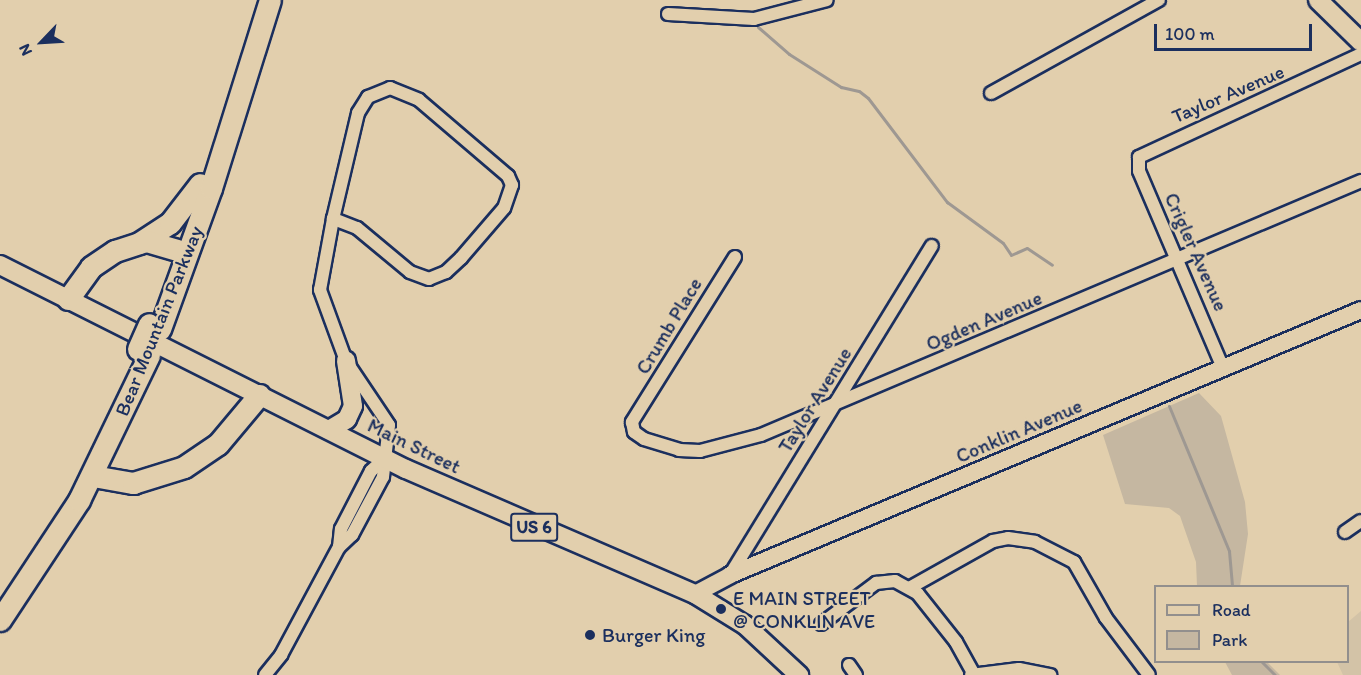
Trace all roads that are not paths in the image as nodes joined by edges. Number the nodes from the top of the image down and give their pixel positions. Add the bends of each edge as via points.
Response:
1 (257, 0) edge
2 (270, 0) edge
3 (827, 0) edge
4 (1159, 0) edge
5 (1318, 0) edge
6 (668, 14) dead end
7 (1361, 42) edge
8 (1361, 54) edge
9 (991, 93) dead end
10 (1143, 154) joint
11 (1361, 181) edge
12 (200, 184) junction
13 (333, 219) junction
14 (138, 243) junction
15 (932, 246) dead end
16 (177, 250) junction
17 (735, 257) dead end
18 (1178, 259) junction
19 (0, 266) edge
20 (68, 299) junction
21 (1361, 310) edge
22 (154, 327) junction
23 (144, 352) junction
24 (346, 361) junction
25 (1223, 368) junction
26 (260, 395) junction
27 (834, 406) junction
28 (636, 415) joint
29 (330, 430) junction
30 (385, 458) junction
31 (93, 476) junction
32 (1361, 521) edge
33 (1346, 531) dead end
34 (730, 574) junction
35 (911, 587) junction
36 (695, 594) junction
37 (0, 598) edge
38 (0, 620) edge
39 (821, 624) dead end
40 (265, 675) edge
41 (799, 675) edge
42 (973, 675) edge
43 (1050, 675) edge
44 (1149, 675) edge

1 - 12 highway, Bear Mountain Parkway
2 - 22 highway, Bear Mountain Parkway via 214,178
3 - 6 street via 754,18
4 - 9 street
5 - 7 main road
8 - 10 street, Taylor Avenue
10 - 18 street, Crigler Avenue via 1138,171
11 - 18 street, Ogden Avenue
12 - 14 highway via 170,223
12 - 16 highway, Bear Mountain Parkway
13 - 13 street via 358,113 368,97 382,89 419,100 508,176 512,185 504,208 461,258 447,272 429,279 410,272 357,228
13 - 24 street via 320,290
14 - 16 highway via 160,243
14 - 20 highway via 98,261
15 - 27 street, Taylor Avenue
16 - 22 highway, Bear Mountain Parkway
17 - 28 street, Crumb Place
18 - 25 street, Crigler Avenue
18 - 27 street, Ogden Avenue
19 - 20 main road, Main Street / US 6
20 - 26 main road, Main Street / US 6
21 - 25 street, Conklin Avenue
22 - 23 highway, Bear Mountain Parkway, bridge
23 - 31 highway, Bear Mountain Parkway
23 - 37 highway, Bear Mountain Parkway via 81,470
24 - 29 main road via 353,406 346,419
24 - 30 street via 386,414 389,436
25 - 34 street, Conklin Avenue
26 - 29 main road, Main Street / US 6
26 - 31 highway via 224,439 184,467 133,483
27 - 28 street, Ogden Avenue via 761,435 699,451 679,450 644,439 631,428
27 - 34 street, Taylor Avenue
29 - 30 main road, Main Street / US 6
30 - 36 main road, Main Street / US 6 via 525,523
30 - 40 street via 383,477 352,535 339,547 281,656
31 - 38 highway, Bear Mountain Parkway
32 - 33 street
34 - 36 street, Conklin Avenue
35 - 39 street via 886,580 876,583
35 - 42 street via 945,626
35 - 44 street via 993,541 1008,538 1035,542 1074,562 1106,618
36 - 41 main road, Main Street / US 6 via 746,625
42 - 43 street via 1019,669

